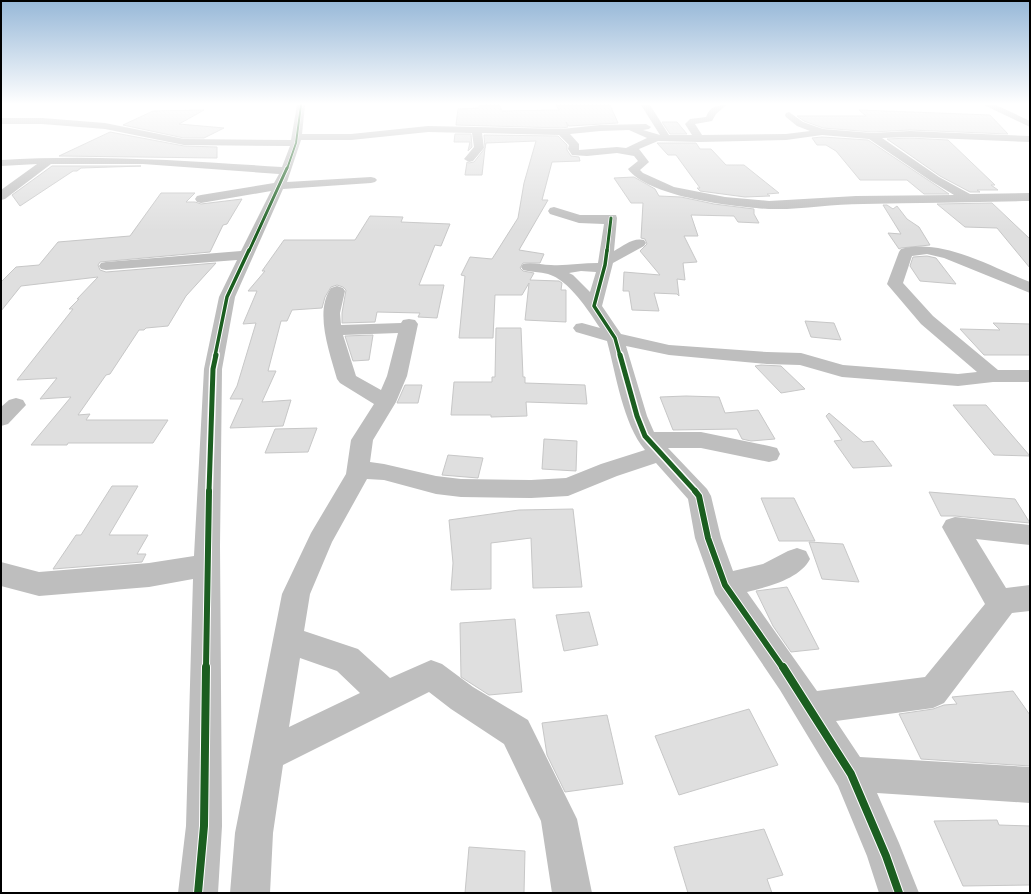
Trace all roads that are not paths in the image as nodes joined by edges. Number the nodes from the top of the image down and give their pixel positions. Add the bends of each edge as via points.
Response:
1 (294, 147) edge
2 (479, 147) edge
3 (573, 147) edge
4 (636, 147) edge
5 (888, 147) edge
6 (638, 153) junction
7 (469, 159) dead end
8 (48, 161) junction
9 (1, 163) edge
10 (282, 179) junction
11 (371, 180) dead end
12 (1, 196) edge
13 (1030, 197) edge
14 (969, 198) junction
15 (200, 199) dead end
16 (554, 211) dead end
17 (639, 243) dead end
18 (246, 255) junction
19 (605, 265) junction
20 (106, 266) dead end
21 (528, 267) dead end
22 (552, 270) junction
23 (1030, 288) edge
24 (337, 291) dead end
25 (594, 306) junction
26 (582, 328) dead end
27 (333, 330) junction
28 (615, 338) junction
29 (993, 376) junction
30 (1030, 376) edge
31 (386, 402) junction
32 (16, 406) dead end
33 (1, 419) edge
34 (654, 446) junction
35 (769, 454) dead end
36 (357, 474) junction
37 (1030, 535) edge
38 (797, 559) dead end
39 (207, 565) junction
40 (1, 574) edge
41 (725, 585) junction
42 (1030, 598) edge
43 (999, 602) junction
44 (288, 640) junction
45 (386, 696) junction
46 (809, 708) junction
47 (267, 755) junction
48 (851, 774) junction
49 (1030, 785) edge
50 (198, 893) edge
51 (250, 893) edge
52 (572, 893) edge
53 (899, 893) edge

1 - 10 street
2 - 7 street
3 - 6 street via 576,152 617,150
4 - 6 street via 632,149
5 - 14 street via 935,179
6 - 14 street via 644,162 634,169 639,175 671,190 725,201 769,205
8 - 9 street
8 - 10 street via 143,161
8 - 12 street
10 - 11 street
10 - 15 street
10 - 18 street
13 - 14 street
16 - 19 street via 579,219 611,219
17 - 19 street
18 - 20 street
18 - 39 street via 227,297 213,368
19 - 22 street
19 - 25 street
21 - 22 street
22 - 25 street via 568,278
23 - 29 street via 948,254 927,250 906,252 895,284 927,320
24 - 27 street via 332,312
25 - 28 street
26 - 28 street
27 - 31 street via 347,379
27 - 31 street via 408,326 397,376
28 - 29 street via 686,353 801,359 842,370 958,380
28 - 34 street via 637,416 645,436
29 - 30 street
31 - 36 street via 362,440
32 - 33 street
34 - 35 street via 701,440
34 - 36 street via 609,470 568,487 461,488 436,485 384,472 363,470
34 - 41 street via 699,496 708,538
36 - 44 street via 320,540 296,594
37 - 43 street via 955,527
38 - 41 street via 768,576
39 - 40 street via 149,576 39,584
39 - 50 street via 204,826
41 - 46 street
42 - 43 street
43 - 46 street via 1001,606 933,692
44 - 45 street via 347,659
44 - 47 street
45 - 47 street
45 - 52 street via 431,675 516,732 559,819
46 - 48 street
47 - 51 street via 254,833
48 - 49 street
48 - 53 street

